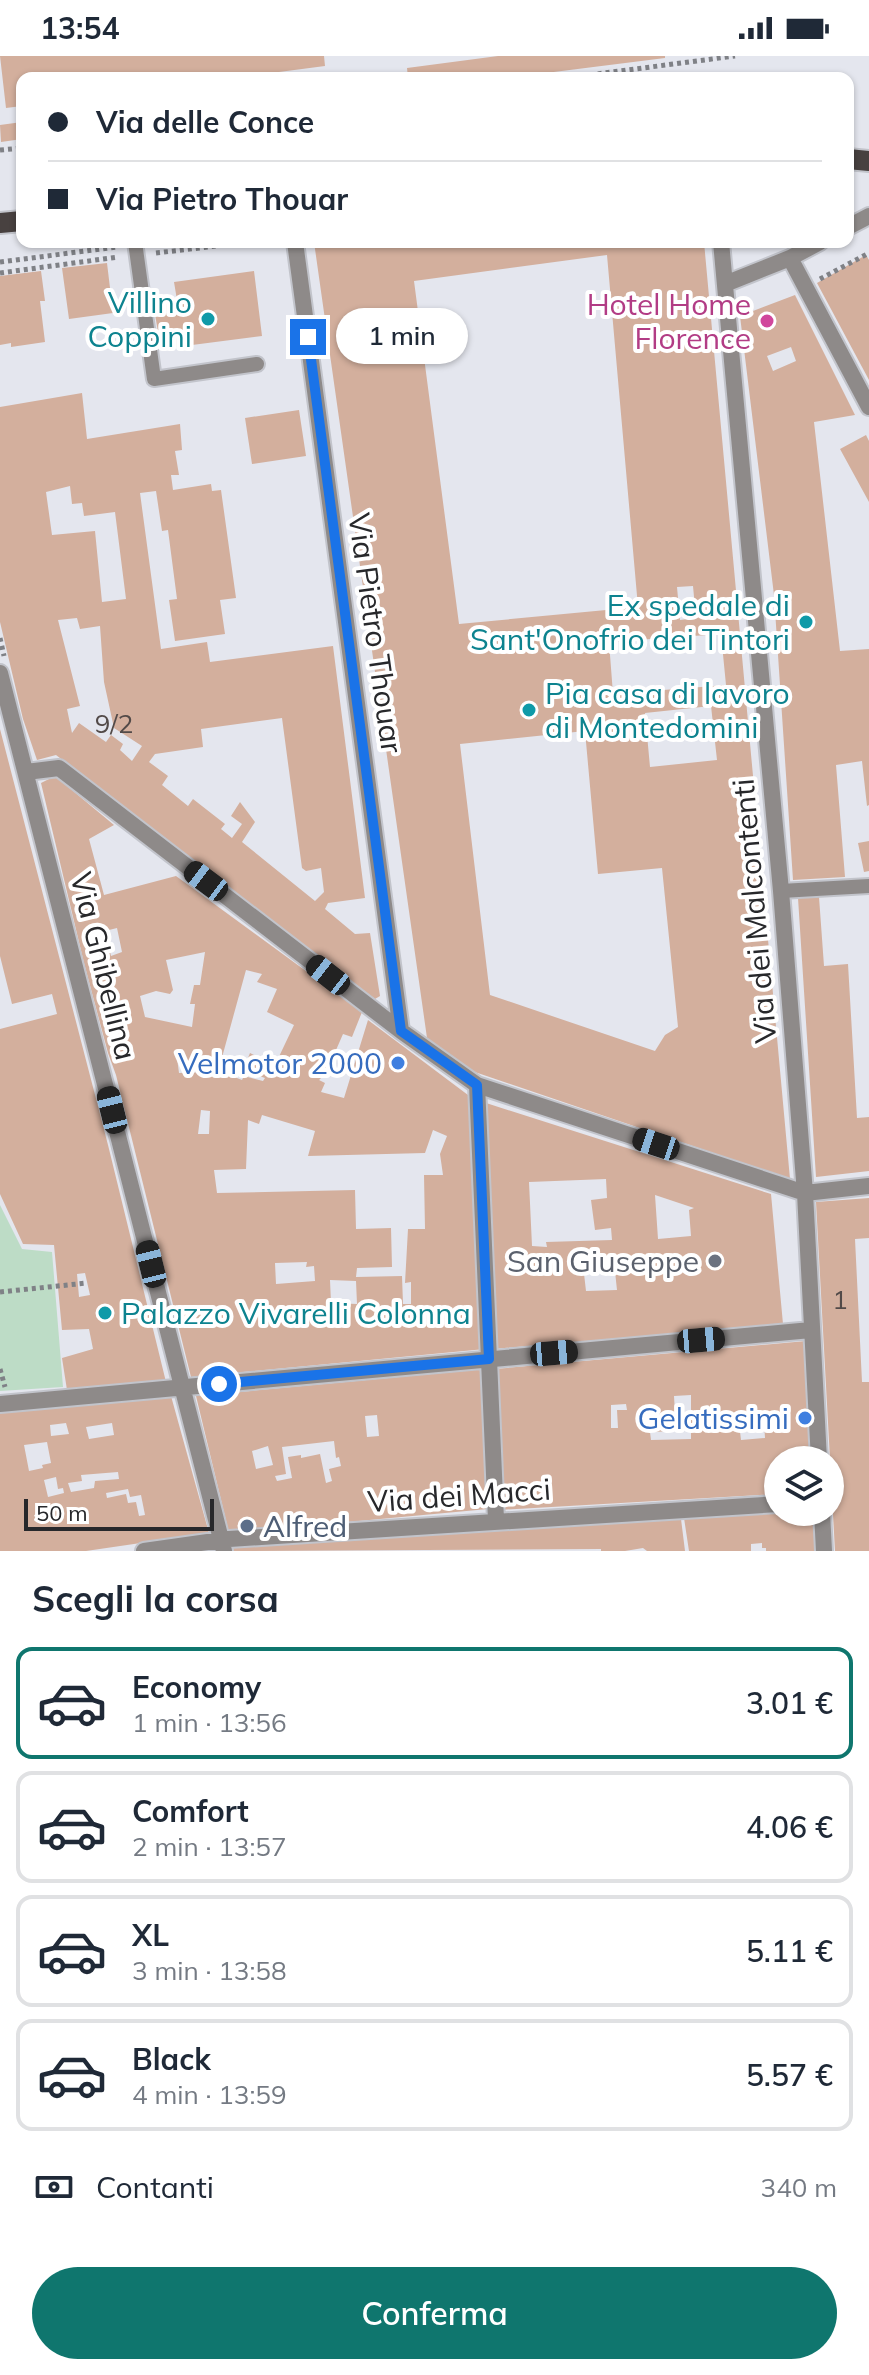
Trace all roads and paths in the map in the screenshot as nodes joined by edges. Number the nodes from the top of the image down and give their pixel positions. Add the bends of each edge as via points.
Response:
1 (735, 56) edge
2 (612, 72) edge
3 (105, 248) edge
4 (136, 248) edge
5 (296, 248) edge
6 (722, 248) edge
7 (809, 248) edge
8 (790, 258) junction
9 (0, 262) edge
10 (725, 284) junction
11 (257, 364) dead end
12 (869, 407) edge
13 (0, 673) edge
14 (3, 701) edge
15 (26, 772) junction
16 (869, 886) edge
17 (781, 891) junction
18 (401, 1031) junction
19 (477, 1085) junction
20 (869, 1186) edge
21 (805, 1193) junction
22 (87, 1283) dead end
23 (0, 1292) edge
24 (811, 1330) junction
25 (489, 1359) junction
26 (0, 1369) edge
27 (3, 1378) dead end
28 (182, 1387) junction
29 (0, 1404) edge
30 (818, 1446) edge
31 (764, 1505) edge
32 (496, 1520) junction
33 (823, 1526) edge
34 (223, 1545) edge
35 (144, 1551) edge
36 (824, 1551) edge

1 - 2 path
3 - 9 path
4 - 11 lane via 154,379
5 - 18 street, Via Pietro Thouar
6 - 10 street, Via dei Malcontenti
7 - 8 street
8 - 10 street
8 - 12 street
10 - 17 street, Via dei Malcontenti
13 - 14 street, Via Ghibellina
14 - 15 street, Via Ghibellina
15 - 18 street via 59,768
15 - 28 street, Via Ghibellina
16 - 17 lane
17 - 21 street, Via dei Malcontenti
18 - 19 street
19 - 21 street
19 - 25 street
20 - 21 street
21 - 24 street, Via dei Malcontenti
22 - 23 path
24 - 25 street
24 - 30 street, Via dei Malcontenti
25 - 28 street
25 - 32 street
26 - 27 path
28 - 29 street
28 - 34 street, Via Ghibellina
31 - 32 street, Via dei Macci
32 - 34 street, Via dei Macci
33 - 36 street
34 - 35 street, Via dei Macci

